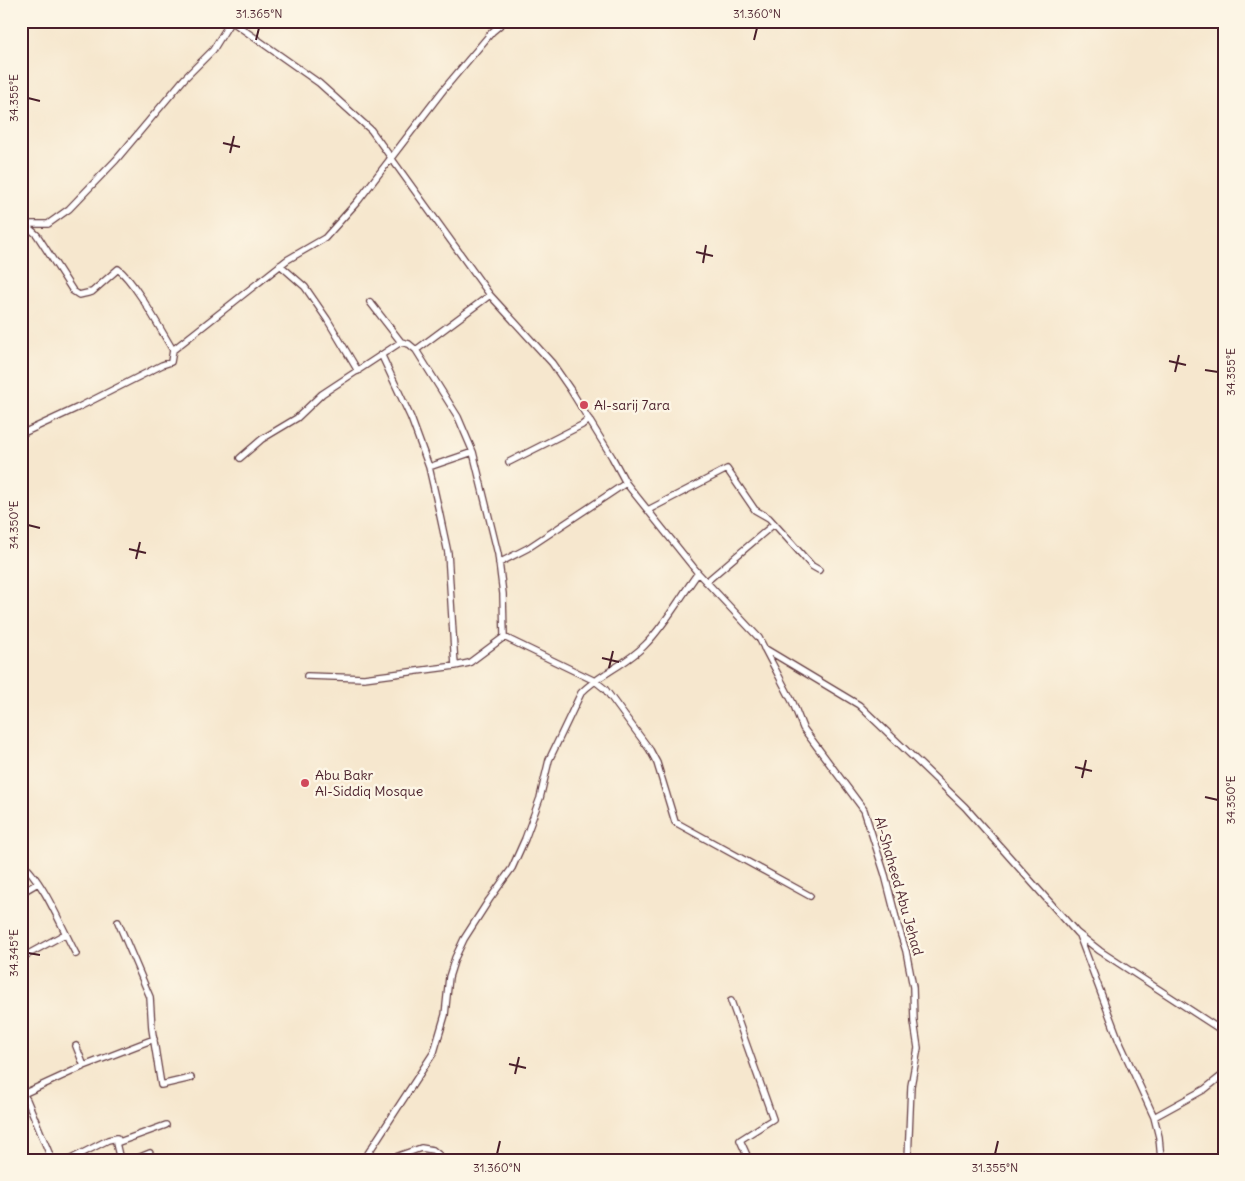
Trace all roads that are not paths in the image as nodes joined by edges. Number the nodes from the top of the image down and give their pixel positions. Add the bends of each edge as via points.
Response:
1 (231, 21) edge
2 (505, 21) edge
3 (392, 157) junction
4 (23, 223) edge
5 (280, 266) junction
6 (490, 295) junction
7 (370, 302) dead end
8 (401, 342) junction
9 (173, 350) junction
10 (416, 350) junction
11 (382, 356) junction
12 (358, 371) junction
13 (589, 419) junction
14 (21, 434) edge
15 (473, 452) junction
16 (240, 458) dead end
17 (509, 462) dead end
18 (429, 467) junction
19 (626, 483) junction
20 (648, 510) junction
21 (774, 524) junction
22 (499, 563) junction
23 (819, 570) dead end
24 (698, 573) junction
25 (706, 582) junction
26 (504, 636) junction
27 (763, 647) junction
28 (456, 666) junction
29 (307, 676) dead end
30 (596, 681) junction
31 (21, 863) edge
32 (38, 883) junction
33 (21, 894) edge
34 (810, 896) dead end
35 (118, 922) dead end
36 (1077, 933) junction
37 (65, 934) junction
38 (76, 954) dead end
39 (21, 958) edge
40 (731, 1001) dead end
41 (1224, 1032) edge
42 (154, 1040) junction
43 (76, 1046) dead end
44 (84, 1066) junction
45 (1224, 1074) edge
46 (191, 1078) dead end
47 (22, 1093) edge
48 (1154, 1117) junction
49 (166, 1125) dead end
50 (118, 1142) junction
51 (52, 1160) edge
52 (69, 1160) edge
53 (120, 1160) edge
54 (133, 1160) edge
55 (153, 1160) edge
56 (362, 1160) edge
57 (387, 1160) edge
58 (446, 1160) edge
59 (748, 1160) edge
60 (908, 1160) edge
61 (1161, 1160) edge

1 - 3 street, Al-Shaheed Abu Jehad via 319,82 372,130
1 - 4 street via 213,50 69,209 48,224
2 - 3 street via 450,82
3 - 5 street via 325,238
3 - 6 street, Al-Shaheed Abu Jehad
4 - 9 street via 37,235 73,291 79,295 92,292 118,269 122,272
5 - 9 street
5 - 12 street via 305,287
6 - 10 street
6 - 13 street, Al-Shaheed Abu Jehad via 552,363
7 - 8 street
8 - 10 street
8 - 11 street
9 - 14 street via 171,362
10 - 15 street via 458,417
11 - 12 street
11 - 18 street via 411,418
12 - 16 street via 322,394 297,418 262,439
13 - 17 street
13 - 19 street, Al-Shaheed Abu Jehad
15 - 18 street
15 - 22 street
18 - 28 street via 448,553
19 - 20 street, Al-Shaheed Abu Jehad
19 - 22 street via 536,543
20 - 21 street via 727,468 755,510
20 - 24 street, Al-Shaheed Abu Jehad
21 - 23 street
21 - 25 street
22 - 26 street
24 - 25 street, Al-Shaheed Abu Jehad
24 - 30 street via 646,645
25 - 27 street, Al-Shaheed Abu Jehad via 759,638
26 - 28 street via 469,662
26 - 30 street
27 - 36 street via 859,706 903,746 965,807
27 - 60 street, Al-Shaheed Abu Jehad via 803,728 864,810 885,875 911,978 918,1048 911,1086
28 - 29 street via 364,678
30 - 34 street via 650,750 675,822
30 - 56 street via 580,693 551,755 526,839 512,868 488,900 455,958 448,977 445,1015 434,1052
31 - 32 street
32 - 33 street
32 - 37 street
35 - 42 street via 150,997
36 - 41 street
36 - 48 street via 1119,1041
37 - 38 street
37 - 39 street
40 - 59 street via 773,1119 740,1140
42 - 44 street
42 - 46 street via 161,1085
43 - 44 street
44 - 47 street
45 - 48 street via 1205,1089
47 - 51 street
48 - 61 street
49 - 50 street
50 - 52 street via 117,1138 108,1140
50 - 53 street
54 - 55 street via 150,1153
57 - 58 street via 421,1148 433,1150

